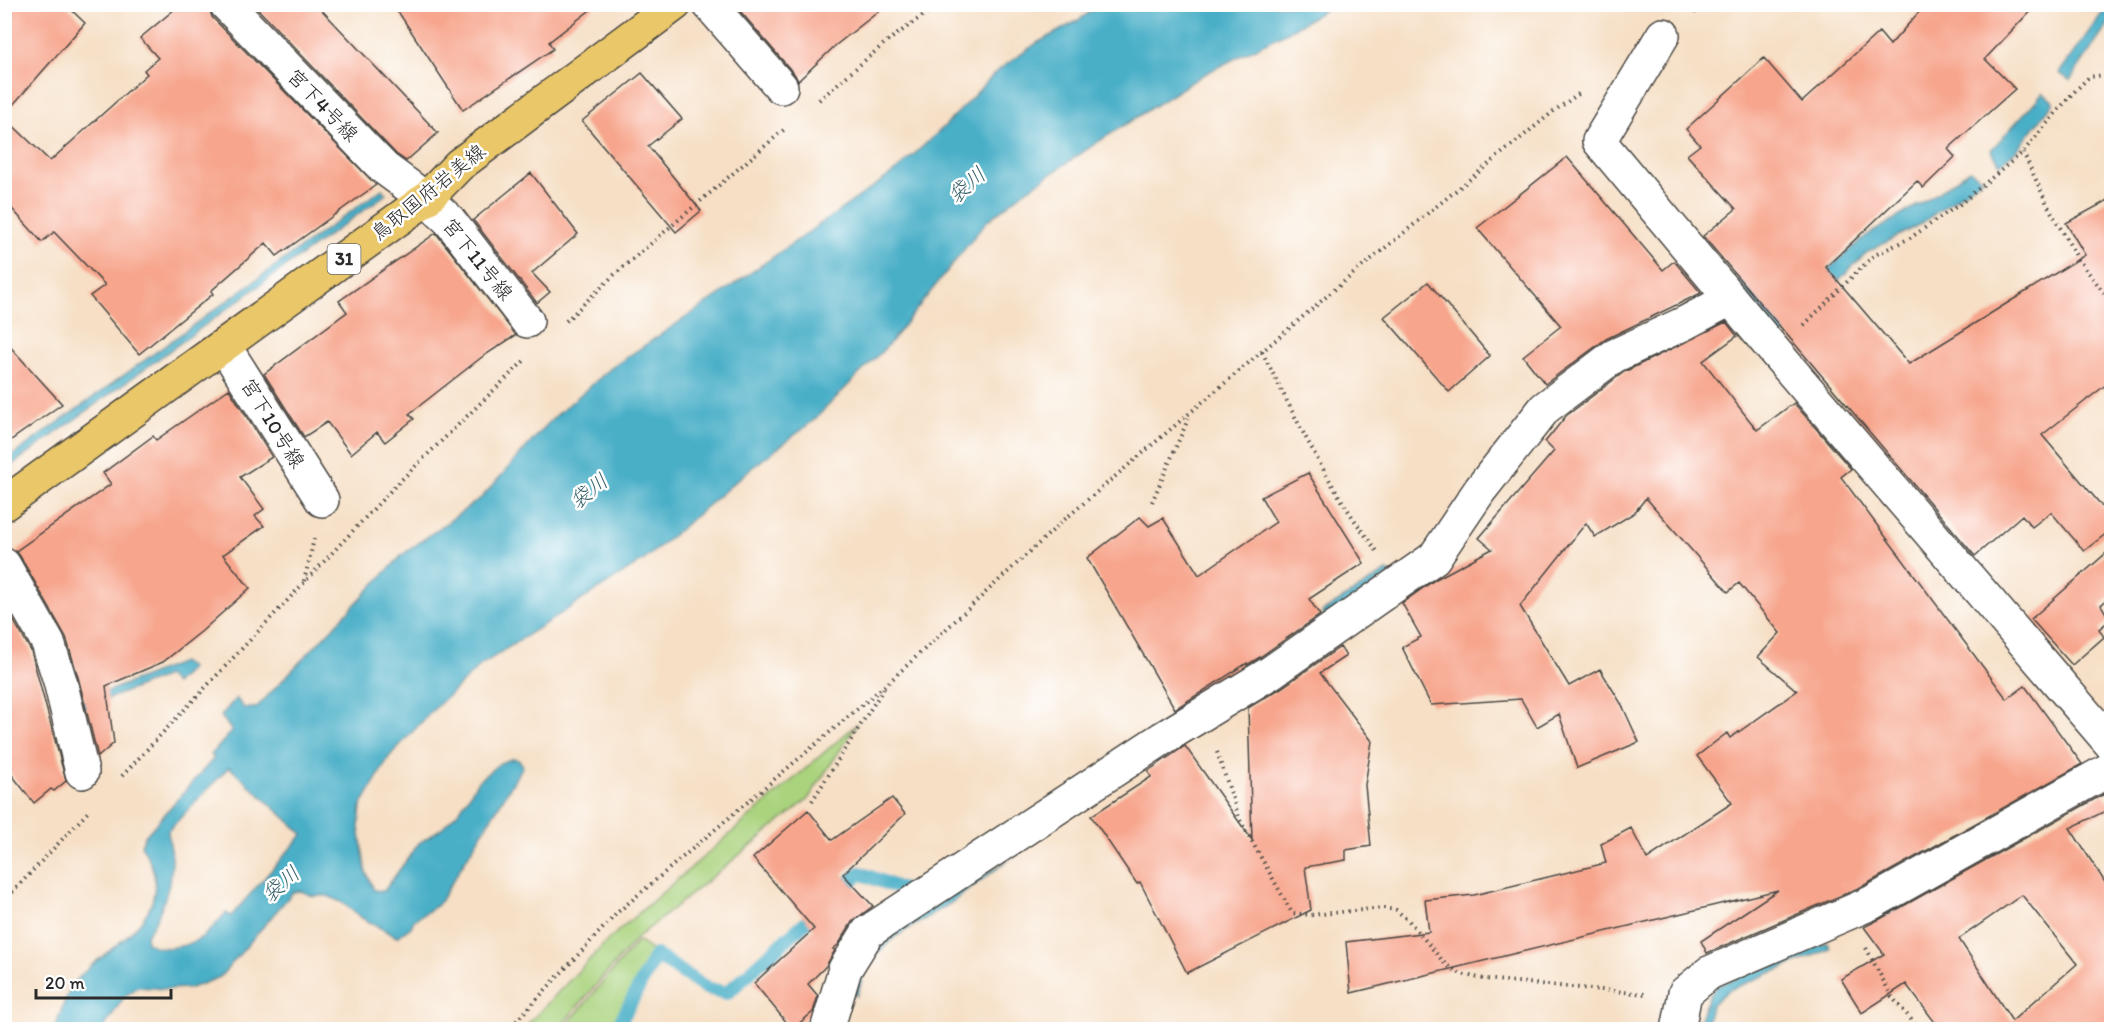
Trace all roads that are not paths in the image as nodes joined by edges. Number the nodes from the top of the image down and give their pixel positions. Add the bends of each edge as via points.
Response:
1 (226, 4) edge
2 (675, 4) edge
3 (709, 4) edge
4 (1663, 35) dead end
5 (781, 87) dead end
6 (426, 199) junction
7 (1730, 299) junction
8 (543, 324) road end
9 (224, 346) junction
10 (322, 500) dead end
11 (4, 504) edge
12 (4, 564) edge
13 (2112, 745) edge
14 (2112, 768) edge
15 (82, 772) dead end
16 (827, 1029) edge
17 (1678, 1029) edge

1 - 6 street, 宮下4号線 via 384,168
2 - 6 main road, 鳥取国府岩美線 / 31 via 459,165
3 - 5 street
4 - 7 street via 1599,141
6 - 8 street, 宮下11号線
6 - 9 main road, 鳥取国府岩美線 / 31
7 - 13 street
7 - 16 street via 1614,356 1545,408 1480,489 1434,558 1270,673 1153,744 868,932 845,969
9 - 10 street, 宮下10号線
9 - 11 main road, 鳥取国府岩美線 / 31
12 - 15 street via 48,643
14 - 17 street via 1871,903 1709,973 1685,993

